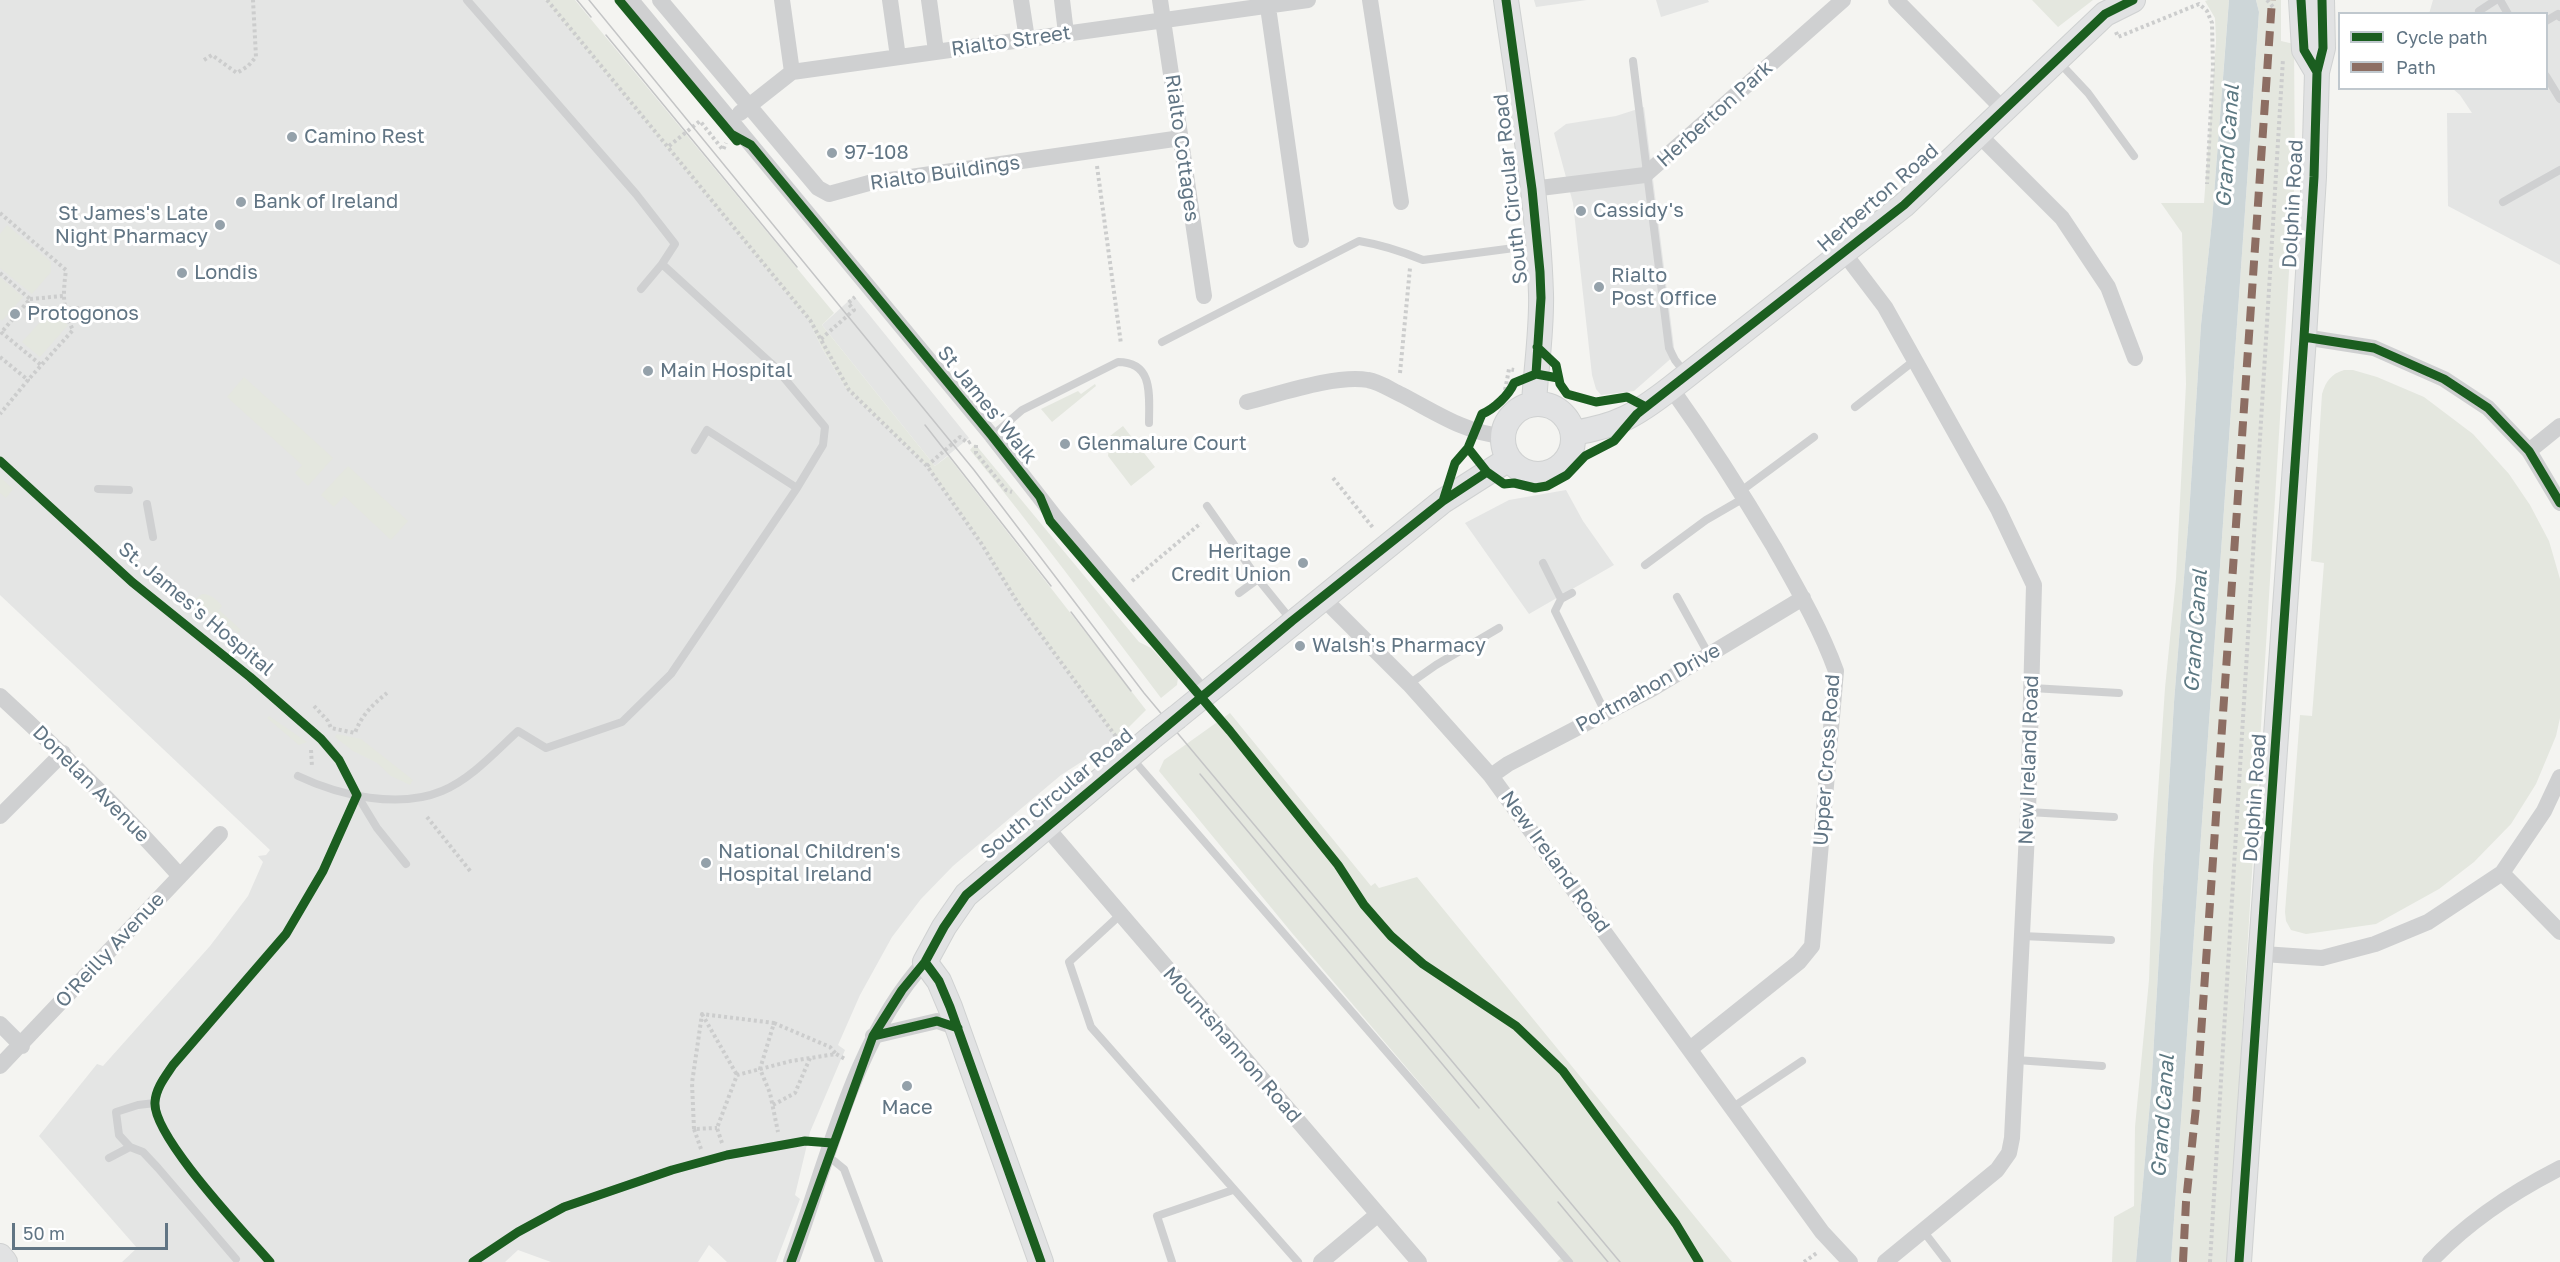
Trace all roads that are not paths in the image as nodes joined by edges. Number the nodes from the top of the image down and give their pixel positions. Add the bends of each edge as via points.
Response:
1 (466, 0) edge
2 (631, 0) edge
3 (660, 0) edge
4 (782, 0) edge
5 (890, 0) edge
6 (929, 0) edge
7 (1021, 0) edge
8 (1062, 0) edge
9 (1160, 0) edge
10 (1308, 0) edge
11 (1370, 0) edge
12 (1506, 0) edge
13 (1844, 0) edge
14 (1896, 0) edge
15 (2133, 0) edge
16 (2301, 0) edge
17 (2322, 0) edge
18 (2498, 0) edge
19 (1267, 3) edge
20 (2479, 11) dead end
21 (2560, 17) edge
22 (1163, 20) junction
23 (2548, 20) edge
24 (1066, 33) junction
25 (1027, 39) junction
26 (936, 51) junction
27 (898, 57) junction
28 (2057, 60) junction
29 (1633, 61) dead end
30 (792, 72) junction
31 (2317, 72) junction
32 (2548, 78) edge
33 (2560, 99) edge
34 (748, 106) junction
35 (2003, 109) junction
36 (737, 134) junction
37 (1978, 134) junction
38 (1181, 138) junction
39 (2134, 156) dead end
40 (2560, 170) edge
41 (1645, 176) junction
42 (1532, 189) junction
43 (1401, 202) dead end
44 (2503, 202) dead end
45 (1301, 240) dead end
46 (1537, 245) junction
47 (1844, 253) junction
48 (662, 264) junction
49 (641, 289) dead end
50 (1204, 296) dead end
51 (2304, 337) junction
52 (1162, 342) dead end
53 (2135, 358) dead end
54 (1915, 360) junction
55 (1679, 382) junction
56 (1247, 402) dead end
57 (1534, 404) junction
58 (1856, 407) dead end
59 (1149, 423) dead end
60 (2560, 426) edge
61 (1573, 433) junction
62 (1503, 436) junction
63 (1814, 437) dead end
64 (991, 440) junction
65 (695, 450) dead end
66 (2529, 451) junction
67 (1509, 459) junction
68 (0, 461) edge
69 (796, 488) junction
70 (98, 489) dead end
71 (129, 490) dead end
72 (1743, 494) junction
73 (2560, 503) edge
74 (147, 504) dead end
75 (1207, 506) dead end
76 (153, 537) dead end
77 (1543, 563) dead end
78 (1645, 565) dead end
79 (1258, 579) junction
80 (1239, 593) dead end
81 (1572, 593) dead end
82 (1322, 597) junction
83 (1677, 597) dead end
84 (1803, 598) junction
85 (1561, 599) junction
86 (1292, 621) junction
87 (1499, 628) dead end
88 (1709, 655) junction
89 (1409, 684) junction
90 (2032, 688) junction
91 (2119, 693) dead end
92 (1204, 694) junction
93 (0, 696) edge
94 (1605, 712) junction
95 (63, 753) junction
96 (1130, 756) junction
97 (298, 776) dead end
98 (1491, 776) junction
99 (2560, 777) edge
100 (357, 795) junction
101 (2028, 812) junction
102 (0, 816) edge
103 (2114, 817) dead end
104 (1047, 828) junction
105 (220, 834) dead end
106 (406, 864) dead end
107 (2502, 873) junction
108 (179, 875) junction
109 (1120, 915) junction
110 (2560, 932) edge
111 (2022, 936) junction
112 (2111, 940) dead end
113 (2263, 954) junction
114 (925, 962) junction
115 (0, 1024) edge
116 (958, 1028) junction
117 (873, 1036) junction
118 (22, 1046) junction
119 (1690, 1049) junction
120 (2016, 1060) junction
121 (1802, 1061) dead end
122 (0, 1066) edge
123 (2102, 1066) dead end
124 (155, 1104) junction
125 (1733, 1107) junction
126 (130, 1147) junction
127 (830, 1150) junction
128 (109, 1158) dead end
129 (2560, 1168) edge
130 (1233, 1190) junction
131 (1377, 1215) junction
132 (1924, 1232) junction
133 (0, 1256) edge
134 (236, 1259) dead end
135 (5, 1262) edge
136 (270, 1262) edge
137 (473, 1262) edge
138 (791, 1262) edge
139 (879, 1262) edge
140 (1041, 1262) edge
141 (1172, 1262) edge
142 (1298, 1262) edge
143 (1320, 1262) edge
144 (1419, 1262) edge
145 (1569, 1262) edge
146 (1850, 1262) edge
147 (1885, 1262) edge
148 (1947, 1262) edge
149 (2240, 1262) edge
150 (2430, 1262) edge

1 - 48 lane via 675,244
2 - 36 street, St James' Walk
3 - 34 street
4 - 30 street
5 - 27 street
6 - 26 street
7 - 25 street
8 - 24 street
9 - 22 street, Rialto Cottages
10 - 19 street, Rialto Street
11 - 43 street
12 - 42 main road, South Circular Road
13 - 41 street, Herberton Park
14 - 35 street
15 - 28 main road, Herberton Road via 2105,14
16 - 31 main road, Dolphin Road via 2304,50
17 - 31 main road, Dolphin Road via 2323,48
18 - 20 lane
19 - 22 street, Rialto Street
19 - 45 street
21 - 23 lane via 2558,14
22 - 24 street, Rialto Street
22 - 38 street, Rialto Cottages
24 - 25 street, Rialto Street
25 - 26 street, Rialto Street
26 - 27 street, Rialto Street
27 - 30 street, Rialto Street
28 - 35 main road, Herberton Road
28 - 39 lane via 2088,93
29 - 41 lane
30 - 34 street, Rialto Street
31 - 51 main road, Dolphin Road
32 - 33 lane
34 - 36 street, Rialto Street
34 - 38 street, Rialto Buildings via 818,188 829,194 869,183
35 - 37 main road, Herberton Road
36 - 64 street, St James' Walk
37 - 47 main road, Herberton Road via 1904,205
37 - 53 street via 2062,218 2108,287
38 - 50 street, Rialto Cottages
40 - 44 lane
41 - 42 street, Herberton Park
41 - 55 lane via 1669,348
42 - 46 main road, South Circular Road
46 - 52 lane via 1423,260 1393,247 1359,241
46 - 57 main road, South Circular Road via 1541,298 1525,372
47 - 54 street, New Ireland Road via 1885,307
47 - 55 main road, Herberton Road
48 - 49 lane
48 - 69 lane via 775,367 825,427 823,445
51 - 66 street via 2374,348 2444,379 2488,408
51 - 113 main road, Dolphin Road
54 - 58 lane
54 - 90 street, New Ireland Road via 1998,509 2034,585
55 - 61 main road, Herberton Road via 1637,414
55 - 72 street, Upper Cross Road
56 - 62 street via 1348,380 1368,380 1460,425
57 - 61 main road via 1557,409
57 - 62 main road via 1510,417
59 - 64 lane via 1141,368 1118,362 1022,410
60 - 66 street
61 - 67 main road via 1568,458 1550,472 1527,473
62 - 67 main road
63 - 72 lane
64 - 92 street, St James' Walk
65 - 69 lane via 707,430
66 - 73 street
67 - 82 main road, South Circular Road via 1443,501
68 - 100 lane, St. James's Hospital via 132,582 321,739 339,760
69 - 100 lane via 671,674 622,722 546,748 518,731 486,761 444,790 422,798
70 - 71 lane
72 - 78 lane
72 - 84 street, Upper Cross Road
74 - 76 lane
75 - 79 lane
77 - 85 lane
79 - 80 lane
79 - 86 lane
81 - 85 lane
82 - 86 main road, South Circular Road
82 - 89 street, New Ireland Road
83 - 88 lane
84 - 88 street, Portmahon Drive
84 - 119 street, Upper Cross Road via 1826,641 1836,671 1812,946 1799,962
85 - 94 lane via 1555,611
86 - 92 main road, South Circular Road
87 - 89 lane
88 - 94 street, Portmahon Drive
89 - 98 street, New Ireland Road
90 - 91 lane
90 - 101 street, New Ireland Road
92 - 96 main road, South Circular Road, bridge
93 - 95 street, Donelan Avenue
94 - 98 street, Portmahon Drive
95 - 102 street
95 - 108 street, Donelan Avenue
96 - 104 main road, South Circular Road
96 - 145 lane
97 - 100 lane
98 - 119 street, New Ireland Road
99 - 107 street via 2544,811
100 - 106 lane, St. James's Hospital
100 - 124 lane via 323,871 286,934 173,1065 159,1086
101 - 103 lane
101 - 111 street, New Ireland Road
104 - 109 street, Mountshannon Road
104 - 114 main road, South Circular Road via 966,895
105 - 108 street, O'Reilly Avenue
107 - 110 street
107 - 113 street via 2428,922 2375,944 2322,958
108 - 118 street, O'Reilly Avenue
109 - 130 lane via 1069,962 1091,1027
109 - 131 street, Mountshannon Road
111 - 112 lane
111 - 120 street, New Ireland Road
113 - 149 main road, Dolphin Road
114 - 116 main road via 939,981
114 - 117 street
115 - 118 street
116 - 117 street via 937,1021
116 - 140 main road
117 - 127 street
118 - 122 street, O'Reilly Avenue
119 - 125 street, New Ireland Road
120 - 123 lane
120 - 132 street, New Ireland Road via 2009,1153 1997,1170
121 - 125 lane
124 - 126 lane via 116,1112 119,1135
124 - 136 lane via 158,1121 173,1147
125 - 146 street, New Ireland Road via 1822,1232
126 - 128 lane
126 - 134 lane via 143,1152
127 - 137 lane via 805,1141 705,1161 564,1207
127 - 138 street
127 - 139 lane via 844,1169
129 - 150 street via 2475,1220
130 - 141 lane via 1157,1216
130 - 142 lane
131 - 143 street
131 - 144 street, Mountshannon Road
132 - 147 street, New Ireland Road
132 - 148 lane
133 - 135 main road

